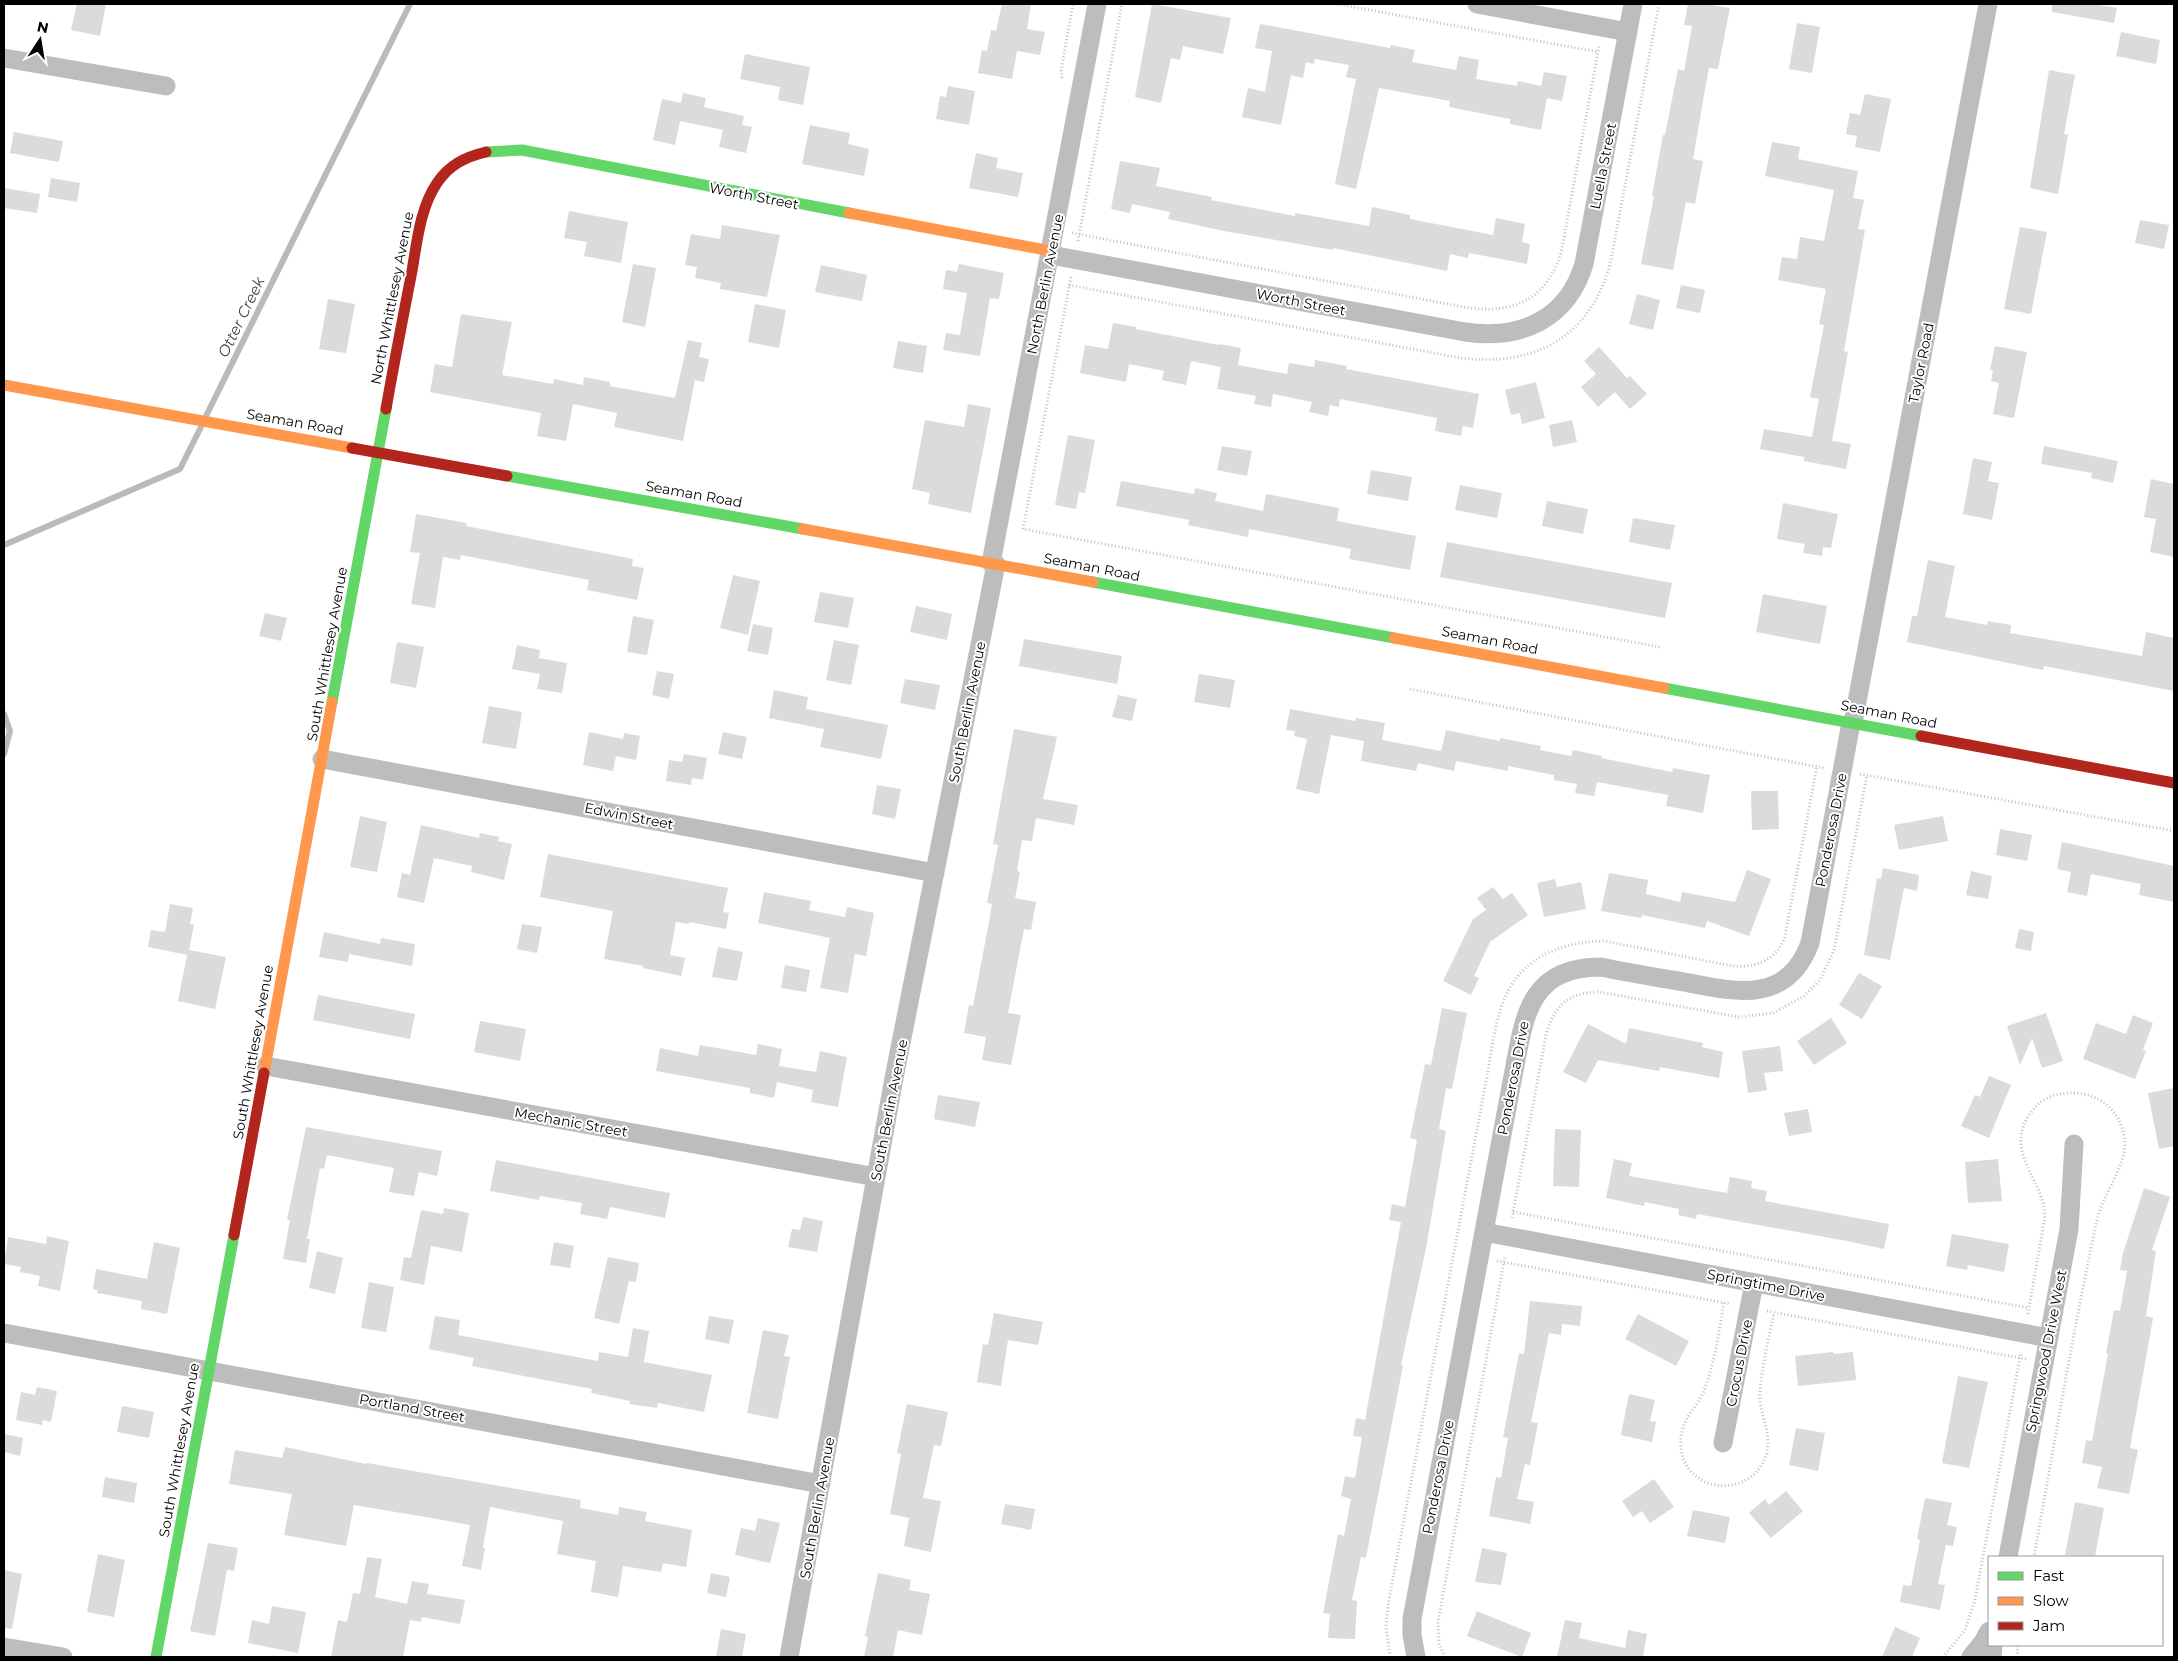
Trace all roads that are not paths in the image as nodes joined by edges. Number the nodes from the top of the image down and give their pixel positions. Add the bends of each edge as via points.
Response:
1 (1097, 4) edge
2 (1477, 4) edge
3 (1633, 4) edge
4 (1988, 4) edge
5 (1628, 32) junction
6 (4, 58) edge
7 (166, 86) dead end
8 (458, 160) joint
9 (1051, 253) junction
10 (1548, 316) joint
11 (4, 384) edge
12 (379, 452) junction
13 (993, 564) junction
14 (1852, 723) junction
15 (322, 759) junction
16 (2174, 783) edge
17 (935, 873) junction
18 (266, 1066) junction
19 (2074, 1144) dead end
20 (876, 1177) junction
21 (1484, 1232) junction
22 (1754, 1283) junction
23 (4, 1333) edge
24 (2048, 1344) junction
25 (209, 1371) junction
26 (1724, 1443) dead end
27 (821, 1484) junction
28 (2008, 1556) edge
29 (1988, 1633) edge
30 (4, 1647) edge
31 (63, 1657) edge
32 (156, 1657) edge
33 (789, 1657) edge
34 (1416, 1657) edge
35 (1971, 1657) edge

1 - 9 street, North Berlin Avenue
2 - 5 street
3 - 5 street, Luella Street
4 - 14 street, Taylor Road
5 - 10 street, Luella Street via 1584,264 1567,299
6 - 7 street
8 - 9 street, Worth Street via 491,149 522,150
8 - 12 street, North Whittlesey Avenue via 433,187 422,219
9 - 10 street, Worth Street via 1074,260 1479,334 1508,334 1537,324
9 - 13 street, North Berlin Avenue
11 - 12 street, Seaman Road
12 - 13 street, Seaman Road
12 - 15 street, South Whittlesey Avenue
13 - 14 street, Seaman Road
13 - 17 street, South Berlin Avenue
14 - 16 street, Seaman Road
14 - 21 street, Ponderosa Drive via 1810,943 1799,964 1772,986 1749,992 1601,967 1574,969 1547,983 1531,1002 1525,1016
15 - 17 street, Edwin Street
15 - 18 street, South Whittlesey Avenue
17 - 20 street, South Berlin Avenue
18 - 20 street, Mechanic Street
18 - 25 street, South Whittlesey Avenue
19 - 24 street, Springwood Drive West via 2069,1229
20 - 27 street, South Berlin Avenue
21 - 22 street, Springtime Drive
21 - 34 street, Ponderosa Drive via 1412,1619
22 - 24 street, Springtime Drive
22 - 26 street, Crocus Drive
23 - 25 street, Portland Street
24 - 28 street, Springwood Drive West
25 - 27 street, Portland Street
25 - 32 street, South Whittlesey Avenue
27 - 33 street, South Berlin Avenue
29 - 35 street
30 - 31 street

